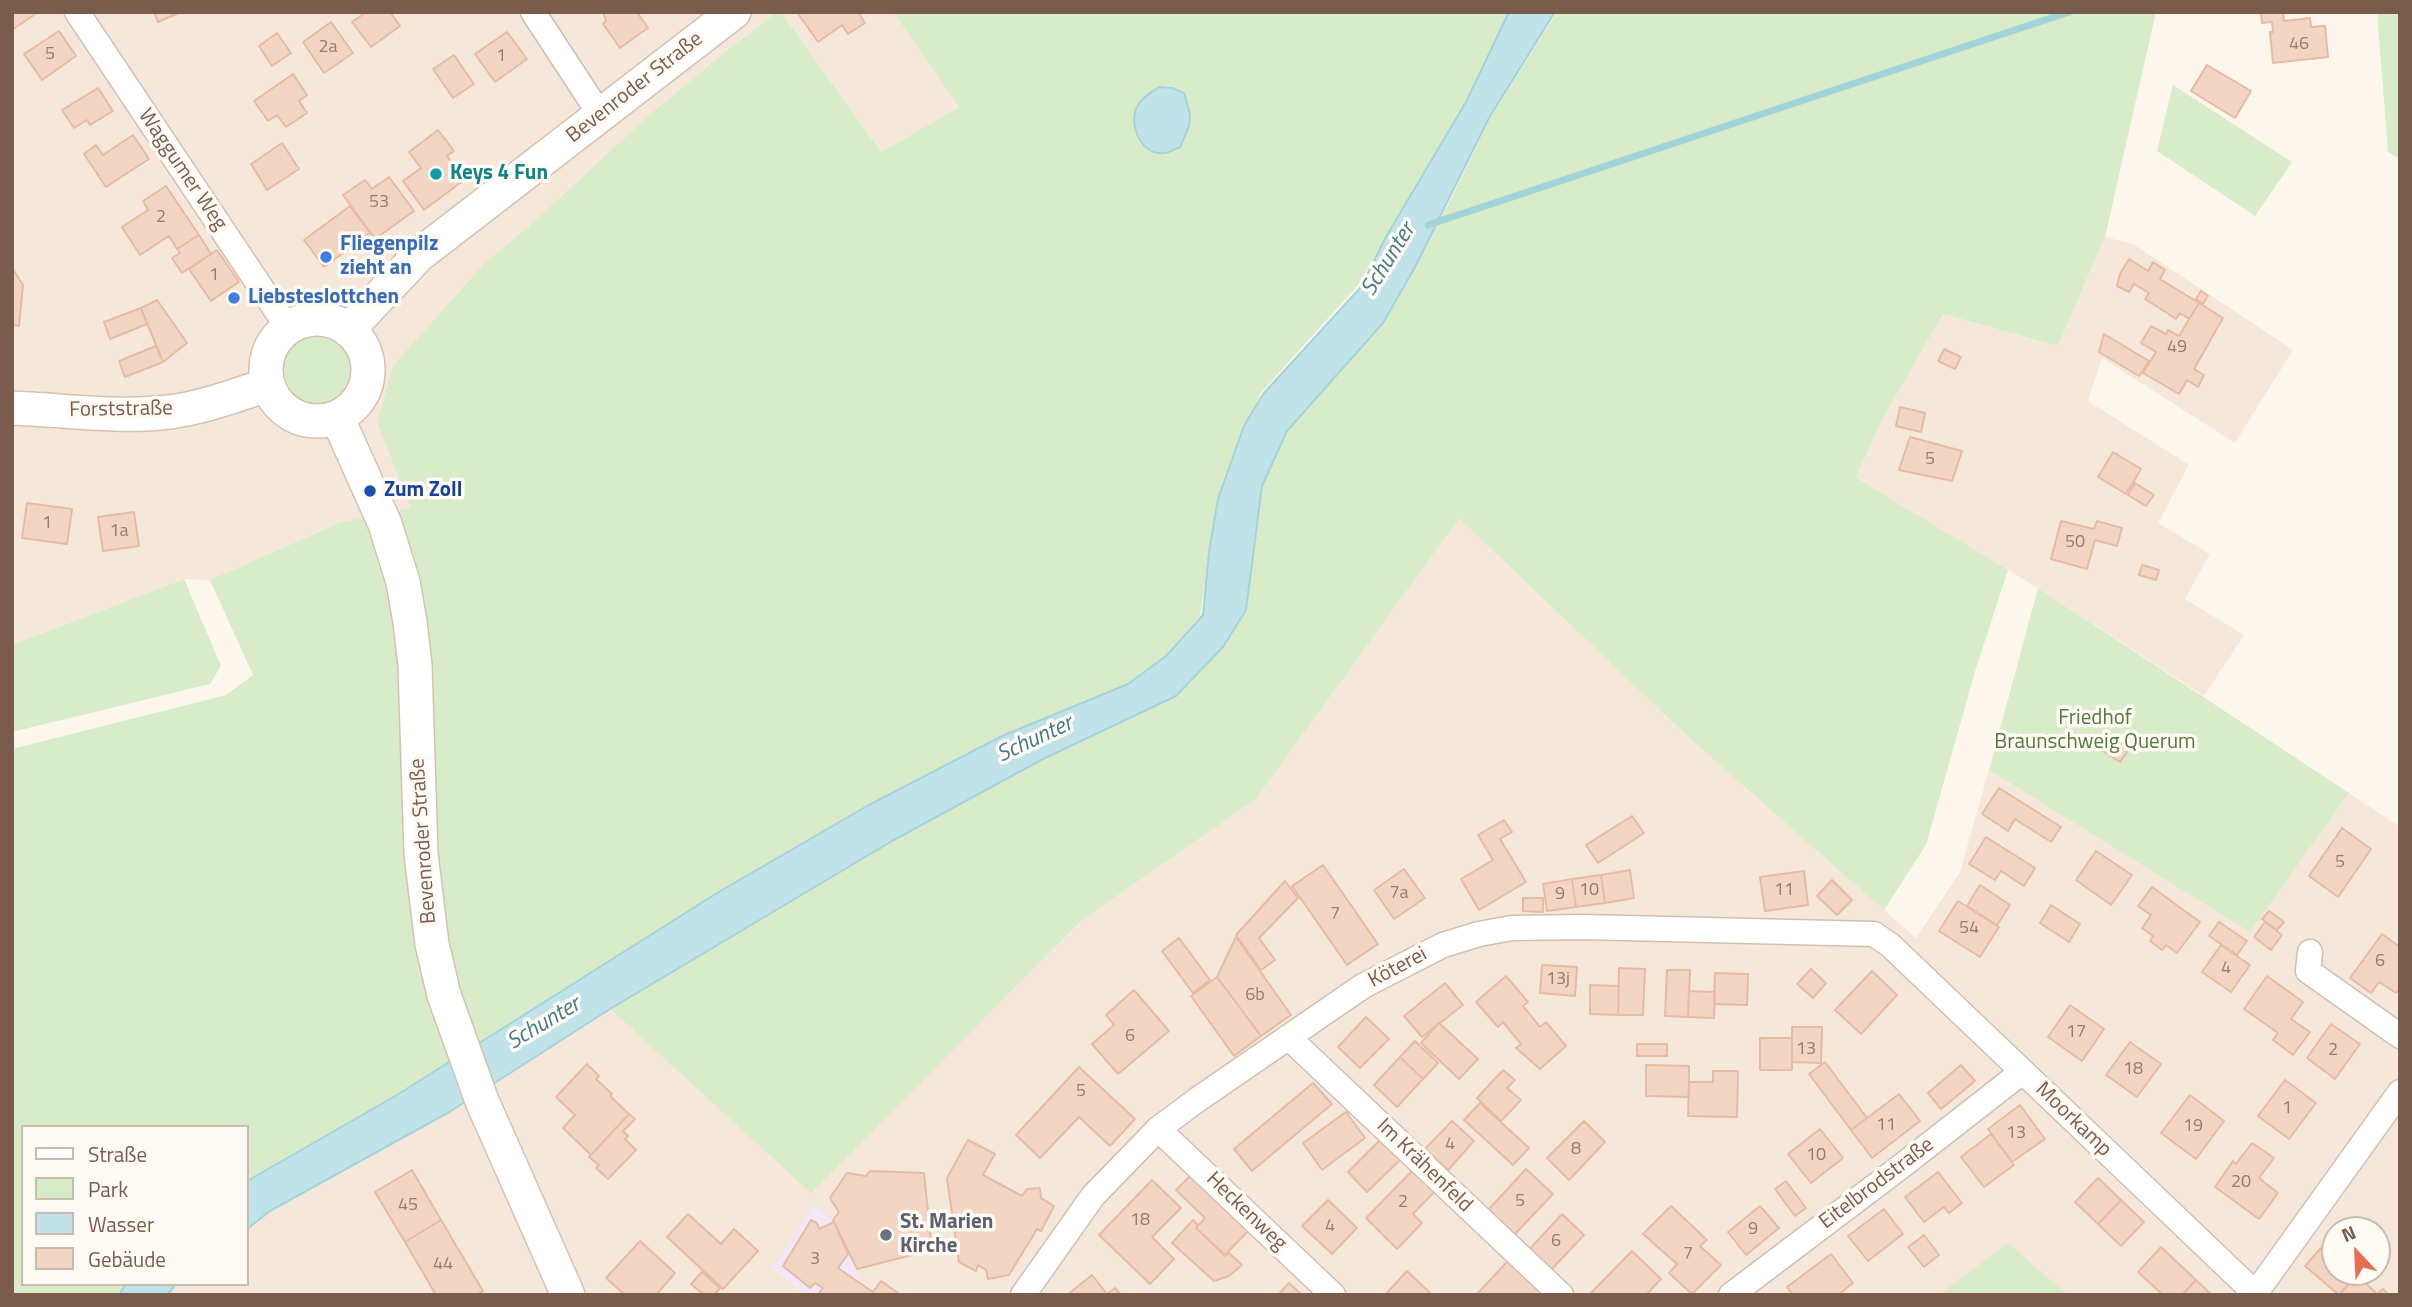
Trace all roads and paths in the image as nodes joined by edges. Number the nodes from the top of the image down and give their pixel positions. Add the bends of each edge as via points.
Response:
1 (77, 12) edge
2 (533, 12) edge
3 (734, 12) edge
4 (601, 116) junction
5 (288, 328) junction
6 (348, 330) junction
7 (268, 384) junction
8 (12, 408) edge
9 (337, 417) junction
10 (1890, 946) joint
11 (2310, 952) dead end
12 (2400, 1036) edge
13 (1288, 1037) junction
14 (2022, 1072) junction
15 (2400, 1092) edge
16 (1158, 1129) junction
17 (2256, 1294) edge
18 (568, 1295) edge
19 (1023, 1295) edge
20 (1333, 1295) edge
21 (1561, 1295) edge
22 (1731, 1295) edge

1 - 5 street, Waggumer Weg
2 - 4 street
3 - 4 main road, Bevenroder Straße
4 - 6 main road, Bevenroder Straße via 419,255
5 - 6 main road via 318,320
5 - 7 main road via 271,347
6 - 9 main road via 363,350 367,375 359,399
7 - 8 main road, Forststraße via 169,412
7 - 9 main road via 278,404 296,417 318,421
9 - 18 main road, Bevenroder Straße via 385,524 403,582 415,665 421,855 432,944 444,995 482,1101
10 - 13 street, Köterei via 1865,933 1511,928 1443,945 1363,986
10 - 14 street, Moorkamp
11 - 12 street via 2308,971
13 - 16 street, Köterei
13 - 21 street, Im Krähenfeld
14 - 17 street, Moorkamp
14 - 22 street, Eitelbrodstraße
15 - 17 street
16 - 19 street, Köterei via 1093,1196
16 - 20 street, Heckenweg

